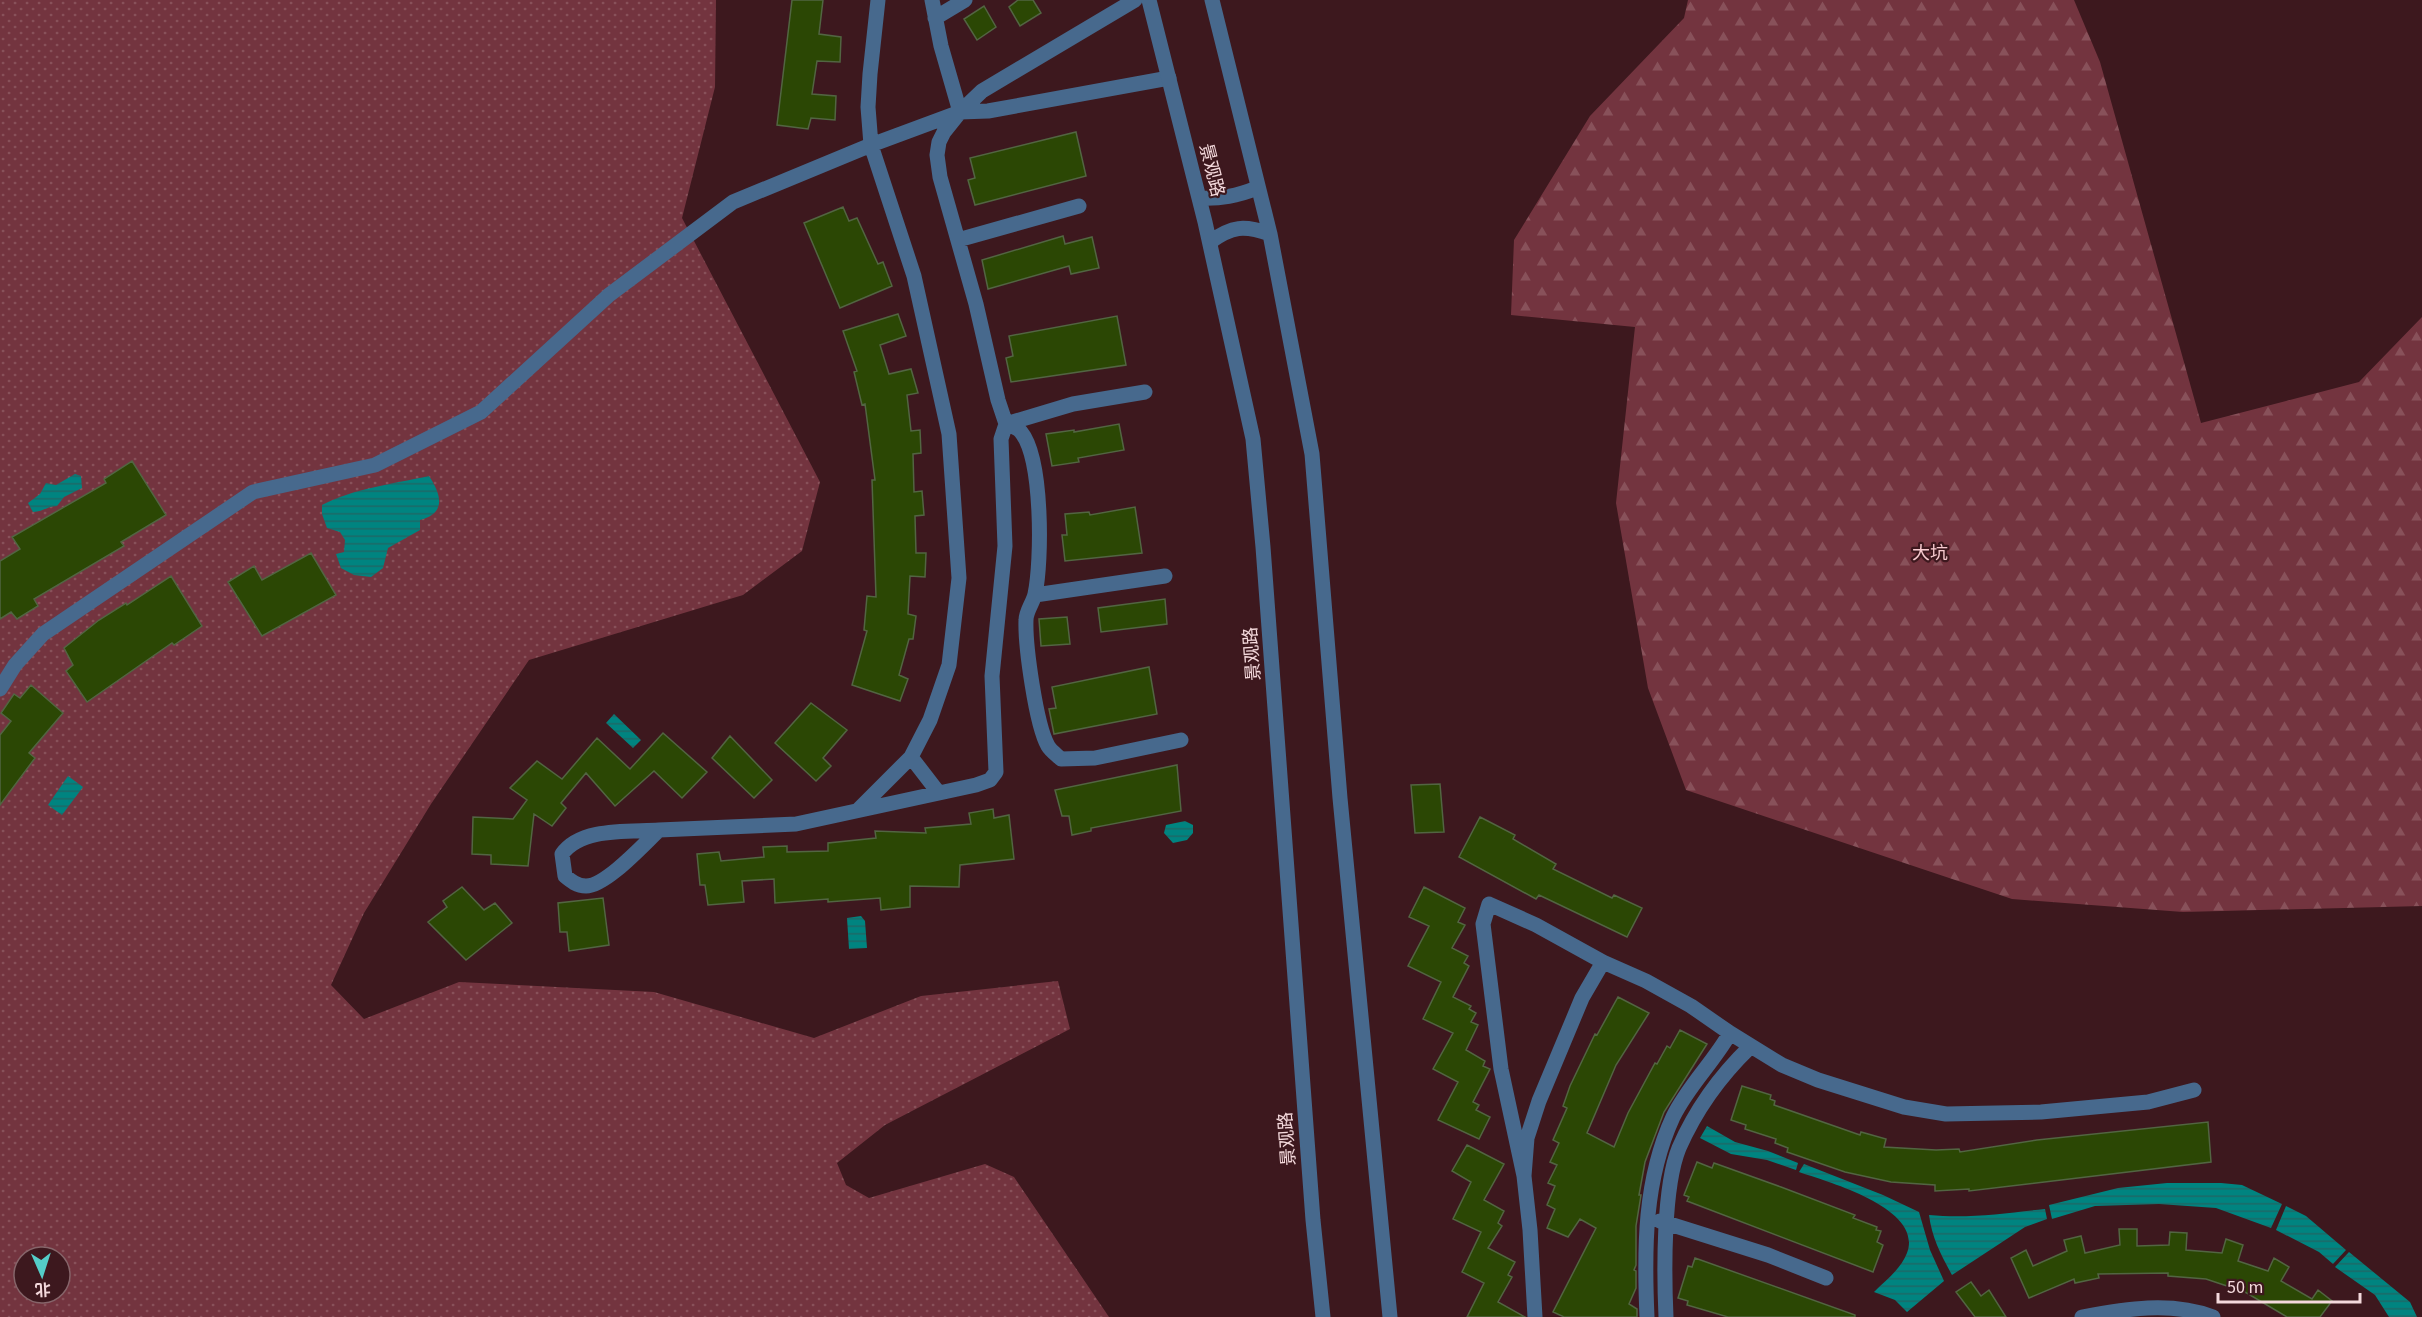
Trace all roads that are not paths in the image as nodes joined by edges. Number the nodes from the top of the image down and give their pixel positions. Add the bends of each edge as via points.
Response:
1 (878, 0) edge
2 (932, 0) edge
3 (965, 0) edge
4 (1135, 0) edge
5 (1149, 0) edge
6 (1212, 0) edge
7 (935, 18) junction
8 (1169, 78) junction
9 (960, 112) junction
10 (871, 145) junction
11 (1257, 188) junction
12 (1199, 198) junction
13 (1079, 206) dead end
14 (1270, 234) junction
15 (958, 240) junction
16 (1210, 242) junction
17 (1145, 392) dead end
18 (1006, 424) junction
19 (1164, 576) dead end
20 (1035, 595) junction
21 (0, 689) edge
22 (1181, 740) dead end
23 (911, 757) junction
24 (939, 792) junction
25 (859, 809) junction
26 (659, 830) junction
27 (1604, 962) junction
28 (1730, 1033) junction
29 (1750, 1047) junction
30 (2194, 1090) dead end
31 (1524, 1176) junction
32 (1648, 1219) junction
33 (1667, 1223) junction
34 (1826, 1278) dead end
35 (1323, 1317) edge
36 (1390, 1317) edge
37 (1535, 1317) edge
38 (1647, 1317) edge
39 (1666, 1317) edge
40 (2082, 1317) edge
41 (2213, 1317) edge

1 - 10 street via 868,107
2 - 7 street
3 - 7 street
4 - 9 street via 982,91
5 - 8 street, 景观路
6 - 11 street
7 - 9 street
8 - 9 street via 988,111
8 - 12 street, 景观路
9 - 10 street
9 - 15 street via 944,132 937,155
10 - 21 street via 733,202 609,295 481,412 375,465 253,492 43,634
10 - 23 street via 914,276 949,434 958,578 949,665 930,720
11 - 12 street via 1229,198
11 - 14 street
12 - 16 street, 景观路
13 - 15 street
14 - 16 street via 1237,228 1224,231
14 - 36 street via 1312,454 1340,798
15 - 18 street
16 - 35 street, 景观路 via 1253,440
17 - 18 street via 1073,404
18 - 20 street via 1020,430 1033,462 1040,515
18 - 24 street via 1001,439 1005,546 992,676 996,772 990,780
19 - 20 street
20 - 22 street via 1026,618 1030,672 1048,746 1061,759 1095,758
23 - 24 street
23 - 25 street
24 - 25 street
25 - 26 street via 796,824
26 - 26 street via 598,835 569,844 562,854 565,876 586,886 600,882
27 - 28 street via 1691,1006
27 - 31 street via 1582,998 1539,1101 1527,1138
27 - 31 street via 1489,904 1483,924 1498,1047
28 - 29 street
28 - 32 street via 1717,1056 1697,1077 1674,1117 1656,1162
29 - 30 street via 1818,1080 1905,1107 1946,1114 2041,1112 2148,1101
29 - 33 street via 1706,1098 1679,1149 1669,1189
31 - 37 street
32 - 33 street
32 - 38 street via 1644,1264
33 - 34 street
33 - 39 street
40 - 41 street via 2131,1307 2196,1310

